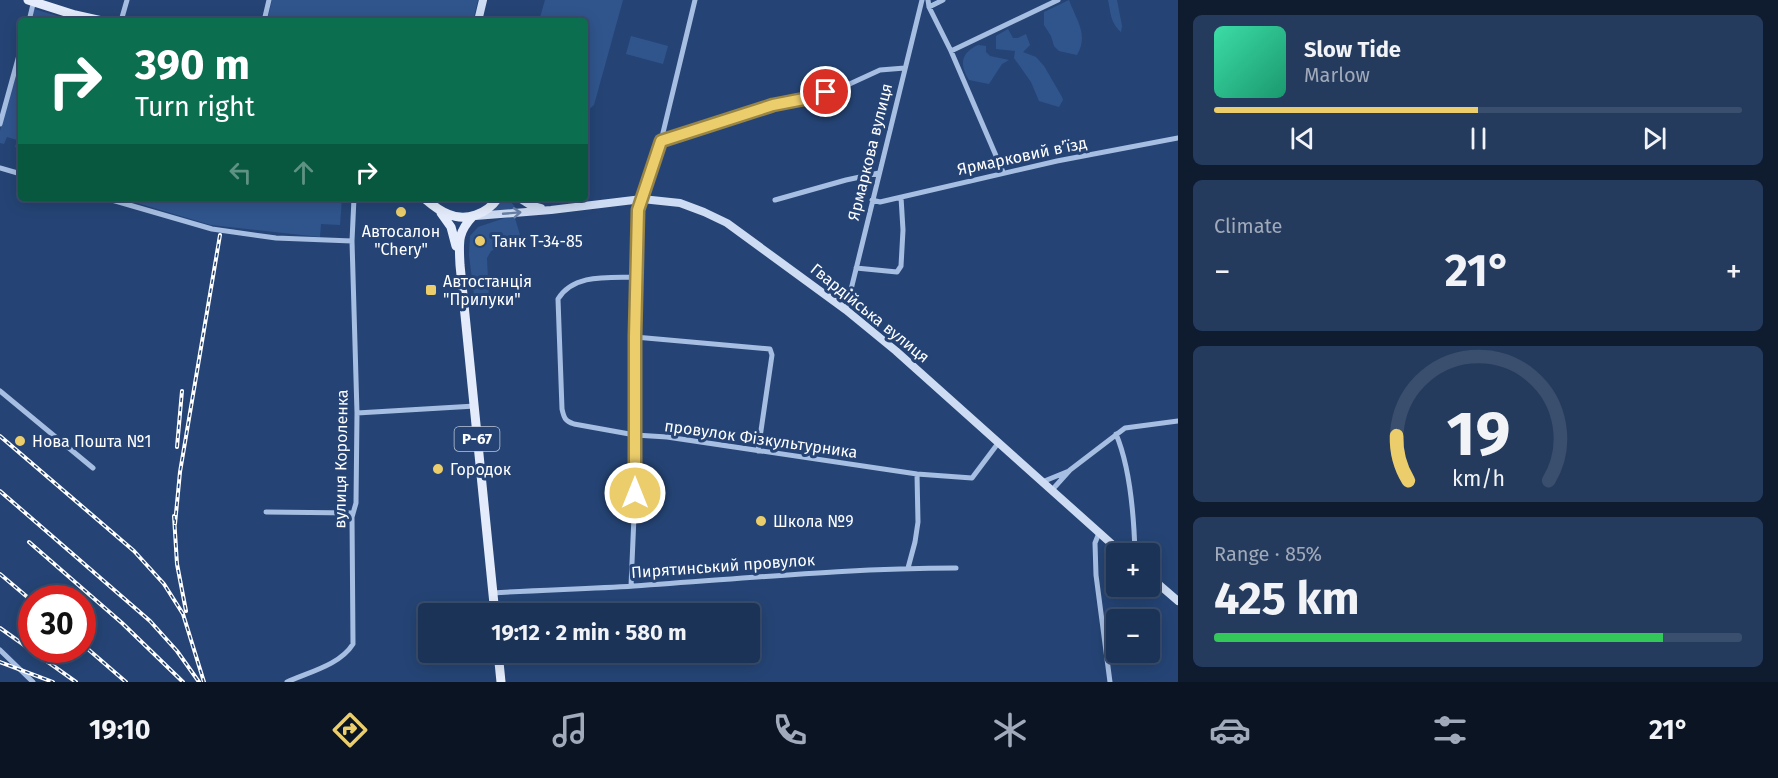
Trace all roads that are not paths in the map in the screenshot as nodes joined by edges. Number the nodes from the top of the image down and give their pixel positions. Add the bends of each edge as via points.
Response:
1 (127, 0) edge
2 (269, 0) edge
3 (483, 0) edge
4 (695, 0) edge
5 (922, 0) edge
6 (943, 0) edge
7 (1058, 0) edge
8 (32, 1) edge
9 (929, 3) edge
10 (29, 18) edge
11 (88, 18) edge
12 (122, 18) edge
13 (265, 18) edge
14 (479, 18) edge
15 (951, 51) junction
16 (18, 59) edge
17 (905, 68) junction
18 (0, 124) edge
19 (1178, 138) edge
20 (661, 141) junction
21 (0, 168) edge
22 (1003, 172) junction
23 (18, 173) edge
24 (879, 173) junction
25 (901, 197) junction
26 (642, 199) junction
27 (775, 200) dead end
28 (872, 200) junction
29 (115, 201) edge
30 (354, 201) edge
31 (429, 201) edge
32 (495, 201) edge
33 (524, 201) edge
34 (436, 208) junction
35 (551, 210) junction
36 (473, 216) junction
37 (352, 241) junction
38 (460, 265) junction
39 (856, 268) junction
40 (636, 277) junction
41 (846, 310) junction
42 (635, 337) junction
43 (0, 391) edge
44 (475, 406) junction
45 (357, 413) junction
46 (1178, 421) edge
47 (1116, 434) junction
48 (635, 435) junction
49 (999, 442) junction
50 (758, 451) junction
51 (93, 468) dead end
52 (1070, 470) junction
53 (916, 474) junction
54 (1042, 482) junction
55 (1052, 490) junction
56 (266, 512) dead end
57 (353, 513) junction
58 (1099, 533) junction
59 (1110, 543) edge
60 (1135, 543) edge
61 (908, 568) junction
62 (956, 568) dead end
63 (1160, 585) edge
64 (631, 586) junction
65 (493, 593) junction
66 (1178, 601) edge
67 (494, 603) edge
68 (0, 650) edge
69 (499, 663) edge
70 (33, 682) edge
71 (287, 682) edge
72 (501, 682) edge
73 (1110, 682) edge

1 - 12 street
2 - 13 street
3 - 14 main road
4 - 20 street
5 - 17 street, Ярмаркова вулиця
6 - 9 street
7 - 15 street
8 - 10 street
8 - 11 main road
9 - 15 street
15 - 22 street
16 - 18 street
17 - 20 street via 880,70 809,98 773,105
17 - 24 street, Ярмаркова вулиця
19 - 22 street, Ярмарковий вʼїзд
20 - 26 street
21 - 23 street
22 - 25 street, Ярмарковий вʼїзд
24 - 27 street
24 - 28 street, Ярмаркова вулиця
25 - 28 street, Ярмарковий вʼїзд
25 - 39 street via 901,266 897,272
26 - 35 main road, Гвардійська вулиця
26 - 40 street via 638,210
26 - 41 main road, Гвардійська вулиця via 680,203 727,223
28 - 39 street, Ярмаркова вулиця
29 - 37 street via 212,229 276,238
30 - 37 street, вулиця Короленка
31 - 34 main road, Р-67
32 - 36 main road, Р-67 via 485,212
33 - 35 main road
34 - 36 main road via 454,216
34 - 38 main road, Р-67 via 451,227
36 -> 35 main road, Гвардійська вулиця
36 - 38 main road, Р-67 via 461,231
37 - 45 street, вулиця Короленка
38 - 44 main road, Р-67
39 - 41 street, Ярмаркова вулиця
40 - 42 street
40 - 48 street, провулок Фізкультурника via 586,280 574,284 558,299 564,418 574,424
41 - 49 main road, Гвардійська вулиця
42 - 48 street
42 - 50 street via 770,349
43 - 51 street
44 - 45 street
44 - 65 main road, Р-67
45 - 57 street, вулиця Короленка
46 - 47 street via 1125,429
47 - 52 street
47 - 60 street via 1122,446
48 - 50 street, провулок Фізкультурника
48 - 64 street
49 - 53 street, провулок Фізкультурника via 972,478
49 - 54 main road, Гвардійська вулиця
50 - 53 street, провулок Фізкультурника
52 - 54 street
52 - 55 street
53 - 61 street via 918,522
54 - 55 main road, Гвардійська вулиця
55 - 58 main road, Гвардійська вулиця
56 - 57 street
57 - 71 street, вулиця Короленка via 353,644 334,662
58 - 59 main road, Гвардійська вулиця
58 - 73 street via 1095,543 1096,575
61 - 62 street, Пирятинський провулок
61 - 64 street, Пирятинський провулок
63 - 66 main road
64 - 65 street, Пирятинський провулок
65 - 67 main road, Р-67
68 - 70 street
69 - 72 main road

